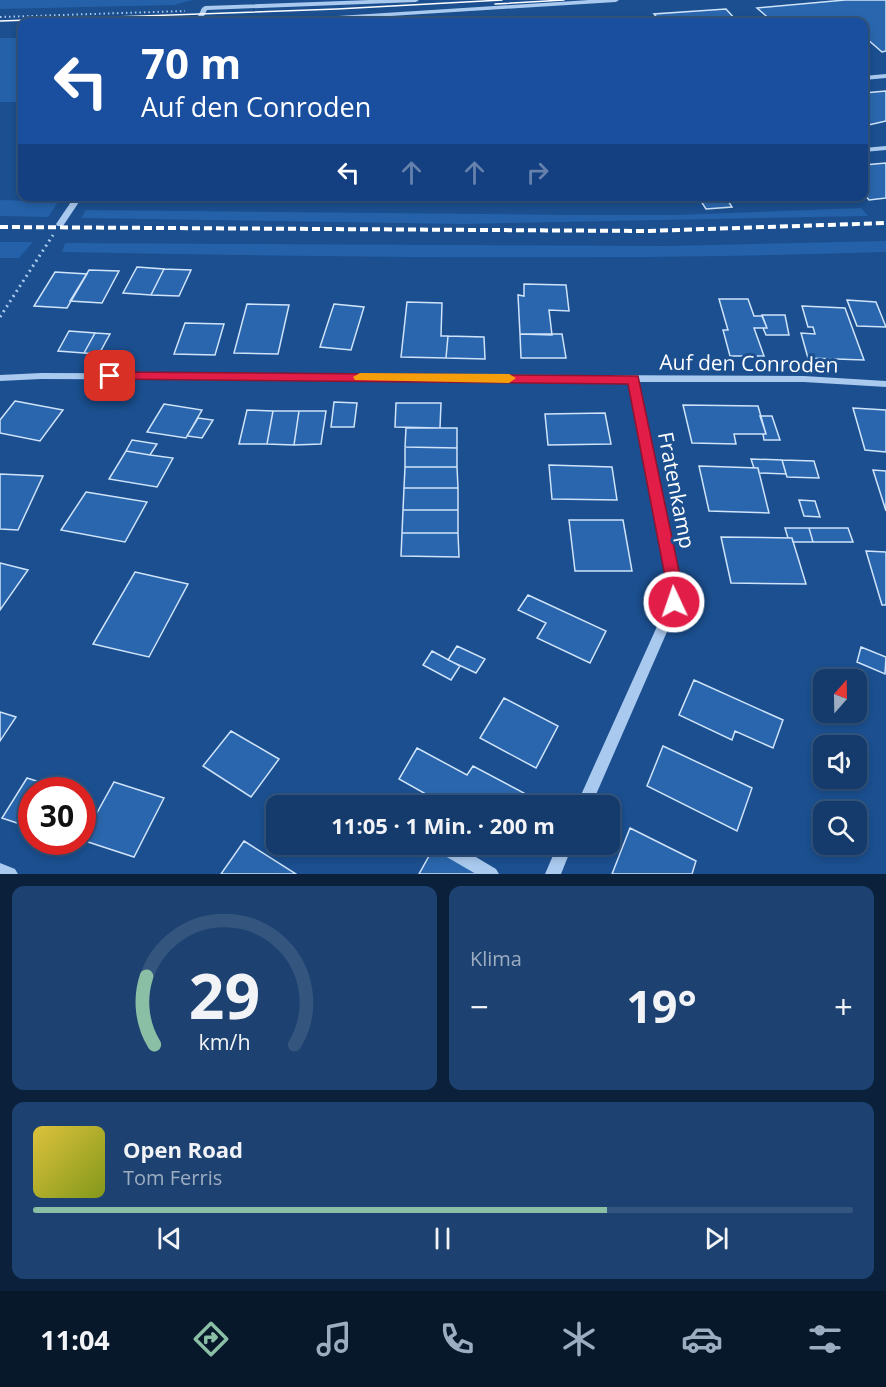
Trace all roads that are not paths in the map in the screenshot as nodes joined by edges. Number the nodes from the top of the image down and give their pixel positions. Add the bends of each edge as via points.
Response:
1 (416, 0) edge
2 (616, 0) edge
3 (396, 14) junction
4 (200, 18) edge
5 (336, 18) edge
6 (396, 18) edge
7 (886, 76) edge
8 (868, 78) edge
9 (886, 148) edge
10 (868, 150) edge
11 (76, 201) edge
12 (60, 225) road end
13 (0, 378) edge
14 (633, 380) junction
15 (886, 384) edge
16 (588, 795) edge
17 (457, 855) edge
18 (561, 855) edge
19 (0, 871) edge
20 (10, 874) edge
21 (490, 874) edge
22 (553, 874) edge

1 - 4 street via 205,8
2 - 3 street
3 - 5 street
3 - 6 street
7 - 8 street
9 - 10 street
11 - 12 street
13 - 14 street, Auf den Conroden
14 - 15 street, Auf den Conroden via 804,379
14 - 16 street, Fratenkamp via 673,576 674,602
17 - 21 street
18 - 22 street
19 - 20 street

